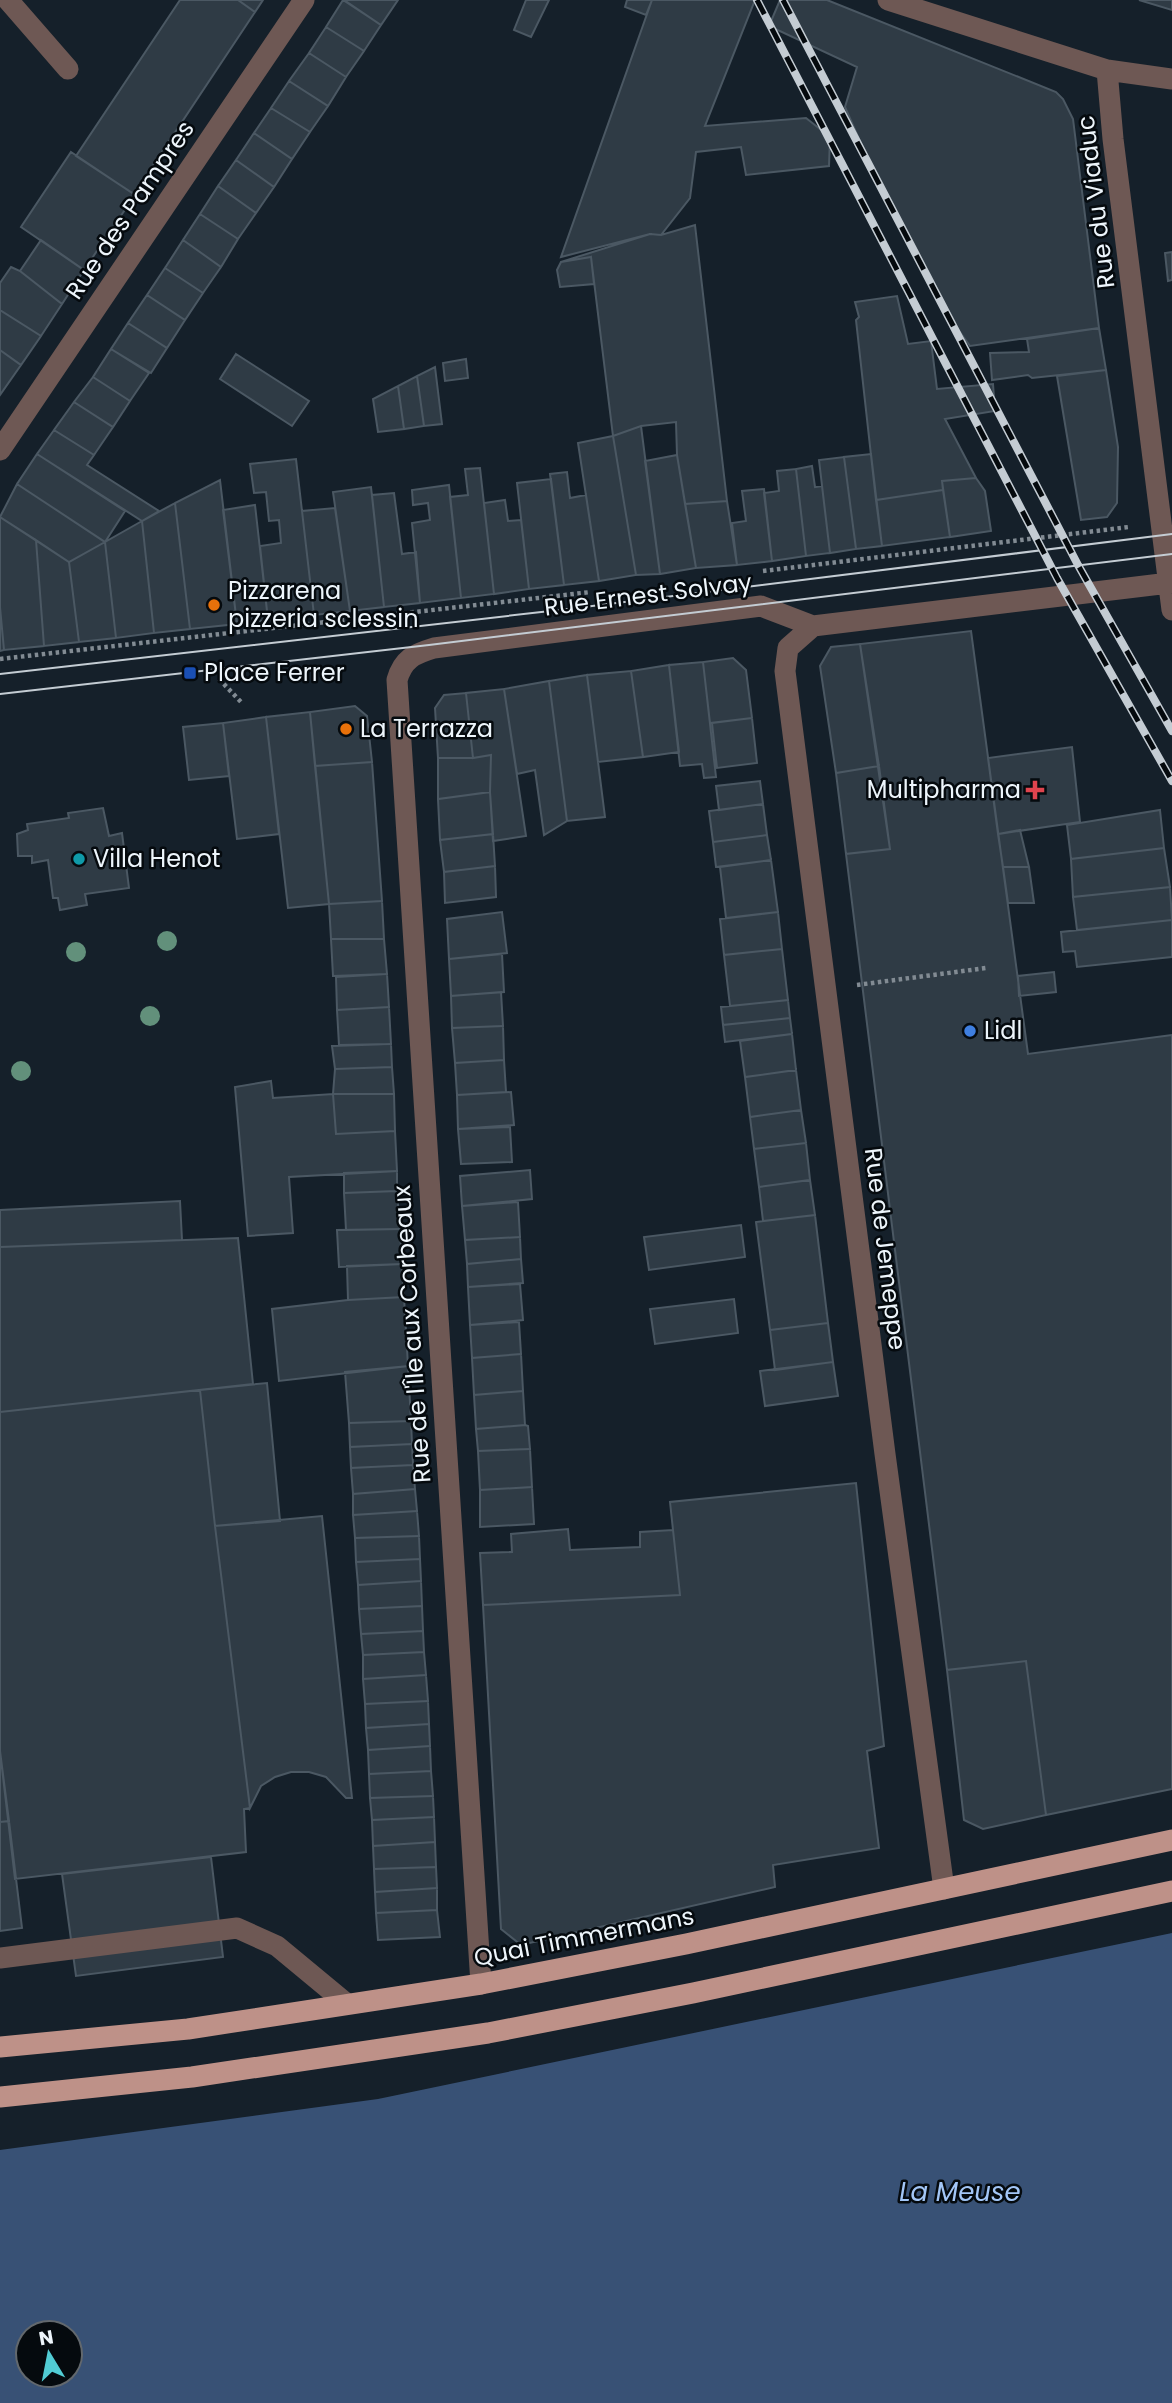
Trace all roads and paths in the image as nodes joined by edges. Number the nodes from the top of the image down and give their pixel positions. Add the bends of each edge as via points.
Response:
1 (8, 0) edge
2 (304, 0) edge
3 (888, 0) edge
4 (68, 69) dead end
5 (1107, 70) junction
6 (1172, 79) edge
7 (0, 450) edge
8 (1161, 523) junction
9 (1169, 556) edge
10 (750, 573) dead end
11 (1169, 583) junction
12 (599, 591) dead end
13 (1172, 610) edge
14 (813, 626) junction
15 (0, 659) edge
16 (219, 679) dead end
17 (397, 680) joint
18 (242, 704) dead end
19 (986, 968) dead end
20 (825, 989) junction
21 (1172, 1840) edge
22 (944, 1889) junction
23 (1172, 1891) edge
24 (0, 1958) edge
25 (481, 1984) junction
26 (347, 2004) junction
27 (0, 2047) edge
28 (0, 2097) edge

1 - 4 street
2 - 7 street, Rue des Pampres
3 - 5 street
5 - 6 street
5 - 8 street, Rue du Viaduc
8 - 9 street, Rue du Viaduc
8 - 10 path
9 - 11 street, Rue du Viaduc
11 - 13 street, Rue du Viaduc
11 - 14 street, Rue Ernest Solvay
12 - 15 path
14 - 17 street, Rue Ernest Solvay via 761,606 434,648 408,658
14 - 20 street, Rue de Jemeppe via 788,648 785,671
16 - 18 path
17 - 25 street, Rue de l'Île aux Corbeaux
19 - 20 path
20 - 22 street, Rue de Jemeppe
21 - 22 main road, Quai Timmermans
22 - 25 main road, Quai Timmermans
23 - 28 main road via 488,2033 192,2077
24 - 26 street via 237,1928 276,1946
25 - 26 main road, Quai Timmermans
26 - 27 main road, Quai Timmermans via 188,2029

